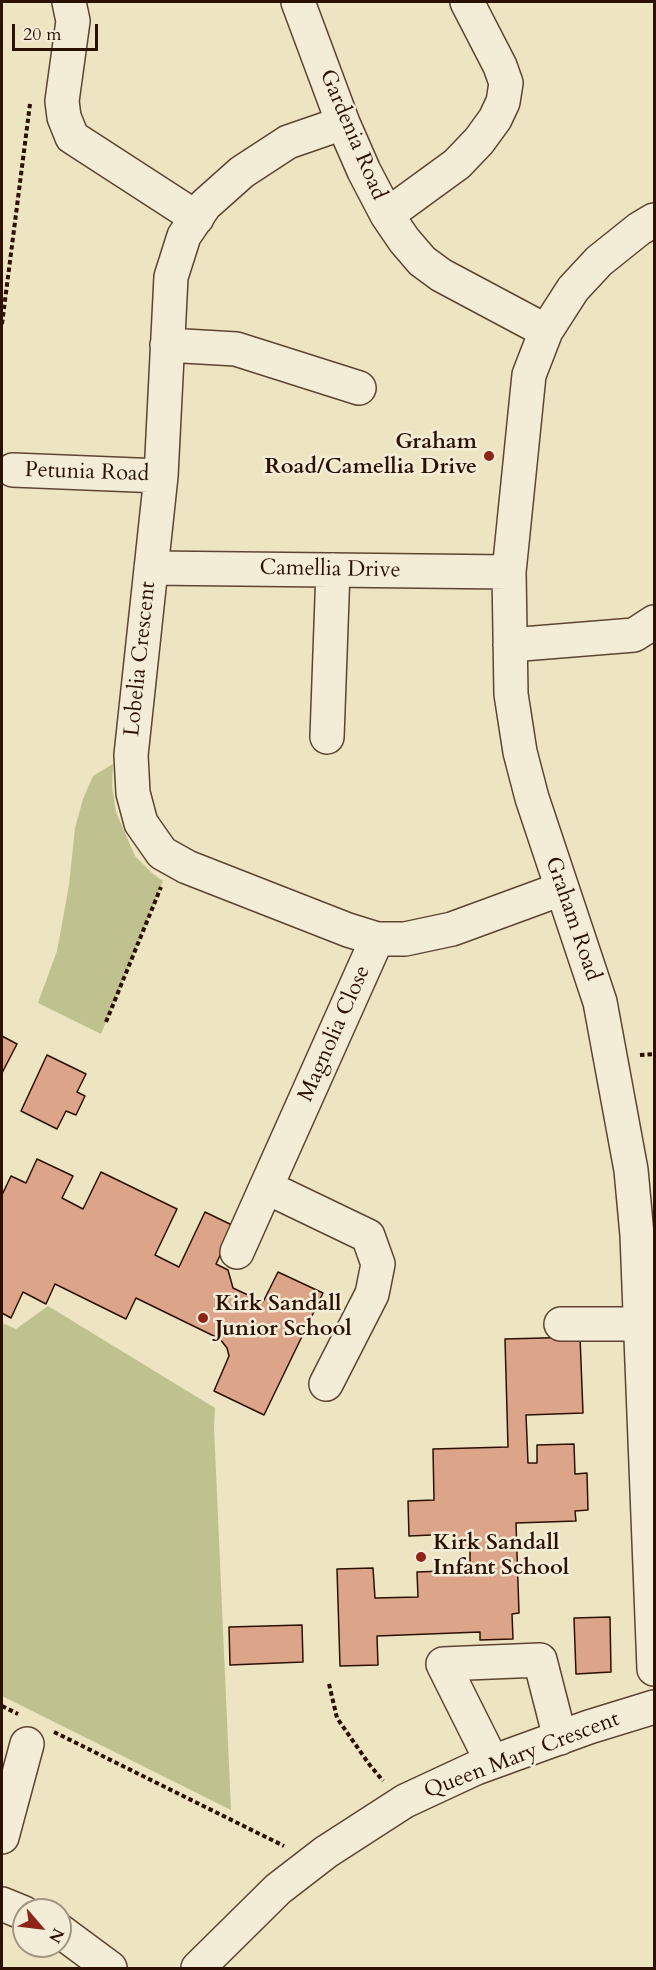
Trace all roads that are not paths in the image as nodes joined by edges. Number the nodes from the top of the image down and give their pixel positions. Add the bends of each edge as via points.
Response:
1 (69, 2) edge
2 (298, 2) edge
3 (467, 2) edge
4 (343, 123) junction
5 (387, 215) junction
6 (197, 218) junction
7 (654, 220) edge
8 (546, 331) junction
9 (167, 345) junction
10 (359, 388) dead end
11 (13, 470) dead end
12 (161, 476) junction
13 (151, 568) junction
14 (333, 570) junction
15 (509, 572) junction
16 (654, 622) edge
17 (510, 645) junction
18 (327, 737) dead end
19 (561, 889) junction
20 (377, 939) junction
21 (266, 1187) junction
22 (646, 1235) edge
23 (237, 1252) dead end
24 (561, 1324) dead end
25 (640, 1324) junction
26 (326, 1384) dead end
27 (654, 1669) edge
28 (654, 1707) edge
29 (560, 1738) junction
30 (25, 1745) edge
31 (492, 1762) junction
32 (2, 1837) edge
33 (72, 1940) edge
34 (110, 1968) edge
35 (198, 1968) edge

1 - 6 street via 73,21 62,101 72,137
2 - 4 street, Gardenia Road
3 - 5 street via 506,82 503,102 479,141 457,164
4 - 5 street, Gardenia Road
4 - 6 street, Lobelia Crescent via 288,142 242,172 205,205
5 - 8 street, Gardenia Road via 422,261 441,275
6 - 9 street, Lobelia Crescent via 184,236 171,277
7 - 8 street, Graham Road via 599,261 573,289
8 - 15 street, Graham Road via 529,375
9 - 10 street via 236,349
9 - 12 street, Lobelia Crescent
11 - 12 street, Petunia Road
12 - 13 street, Lobelia Crescent
13 - 14 street, Camellia Drive
13 - 20 street, Lobelia Crescent via 131,755 133,793 141,823 162,853 172,859
14 - 15 street, Camellia Drive
14 - 18 street
15 - 17 street, Graham Road
16 - 17 street via 634,635
17 - 19 street, Graham Road via 511,694 520,752
19 - 20 street, Lobelia Crescent via 452,929 405,939
19 - 22 street, Graham Road via 600,1002
20 - 21 street, Magnolia Close
21 - 23 street, Magnolia Close
21 - 26 street via 368,1236 378,1264 372,1294
22 - 25 street, Graham Road
24 - 25 street
25 - 27 street, Graham Road
28 - 29 street, Queen Mary Crescent
29 - 31 street, Queen Mary Crescent
29 - 31 street via 540,1660 443,1664
30 - 32 street
31 - 35 street, Queen Mary Crescent via 405,1801 315,1861 278,1889
33 - 34 street

